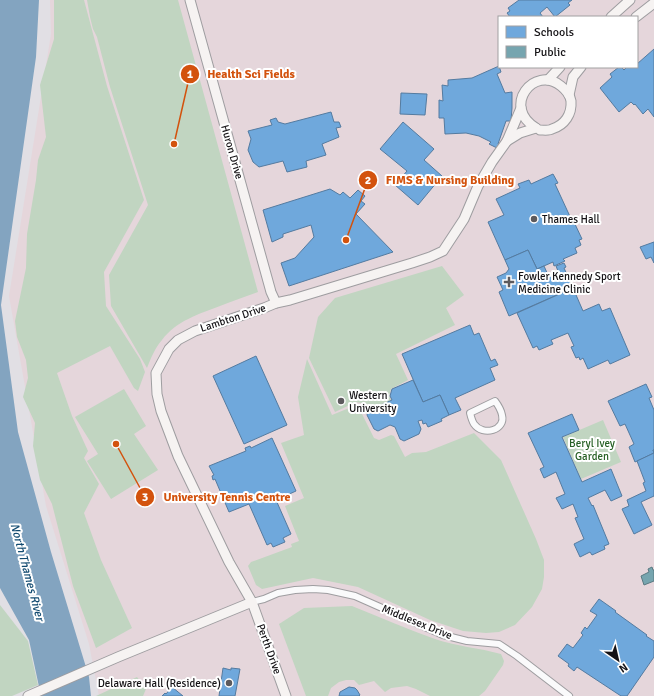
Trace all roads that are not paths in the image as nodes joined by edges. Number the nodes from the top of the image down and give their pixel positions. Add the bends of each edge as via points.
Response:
1 (190, 0) edge
2 (630, 0) edge
3 (654, 3) edge
4 (613, 16) edge
5 (637, 16) edge
6 (559, 68) edge
7 (580, 68) edge
8 (548, 80) junction
9 (569, 95) junction
10 (520, 108) junction
11 (538, 129) junction
12 (507, 141) junction
13 (276, 303) junction
14 (495, 401) joint
15 (252, 602) junction
16 (28, 696) edge
17 (286, 696) edge
18 (569, 696) edge

1 - 13 street, Huron Drive
2 - 4 street
3 - 5 street
6 - 8 street
7 - 9 street via 573,77
8 - 9 street via 558,83
8 - 10 street via 536,82 528,87
9 - 11 street via 571,110 567,119 554,129
10 - 11 street via 529,124
10 - 12 street, Lambton Drive
11 - 12 street, Lambton Drive via 520,133
12 - 13 street, Lambton Drive via 478,186 464,219 443,251 412,263
13 - 15 street, Lambton Drive via 195,330 169,349 156,373 161,411 178,456 229,562
14 - 14 street via 470,413 474,424 482,431 493,430 501,423 503,416
15 - 16 street
15 - 17 street, Perth Drive
15 - 18 street, Middlesex Drive via 295,590 328,590 355,596 443,635 499,644

